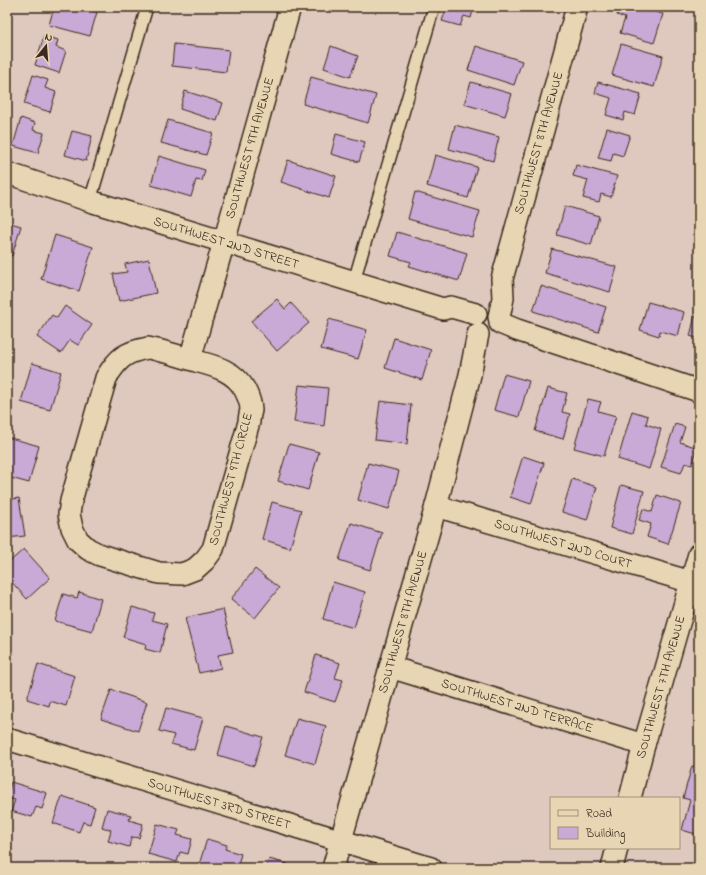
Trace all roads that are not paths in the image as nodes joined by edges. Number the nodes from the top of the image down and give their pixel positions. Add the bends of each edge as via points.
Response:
1 (147, 7) edge
2 (290, 7) edge
3 (434, 7) edge
4 (577, 7) edge
5 (8, 174) edge
6 (90, 201) junction
7 (224, 242) junction
8 (354, 282) junction
9 (487, 324) junction
10 (190, 359) junction
11 (699, 391) edge
12 (436, 506) junction
13 (699, 554) edge
14 (691, 582) junction
15 (390, 667) junction
16 (7, 739) edge
17 (644, 745) junction
18 (630, 797) edge
19 (340, 840) junction
20 (617, 849) edge
21 (333, 868) edge
22 (432, 868) edge
23 (612, 868) edge

1 - 6 lane
2 - 7 street, SOUTHWEST 9TH AVENUE
3 - 8 lane
4 - 9 street, SOUTHWEST 8TH AVENUE via 502,279 503,298
5 - 6 street, SOUTHWEST 2ND STREET
6 - 7 street, SOUTHWEST 2ND STREET
7 - 8 street, SOUTHWEST 2ND STREET
7 - 10 street, SOUTHWEST 9TH AVENUE
8 - 9 street, SOUTHWEST 2ND STREET via 443,309 448,314
9 - 11 street, SOUTHWEST 2ND STREET via 507,338 533,345 548,340
9 - 12 street, SOUTHWEST 8TH AVENUE via 488,350 477,369 470,375
10 - 10 street, SOUTHWEST 9TH CIRCLE via 232,374 242,384 248,396 250,416 213,549 195,569 182,574 159,573 88,549 78,540 69,514 106,378 113,366 135,350 148,348
12 - 14 street, SOUTHWEST 2ND COURT
12 - 15 street, SOUTHWEST 8TH AVENUE
13 - 14 street, SOUTHWEST 7TH AVENUE
14 - 17 street, SOUTHWEST 7TH AVENUE
15 - 17 street, SOUTHWEST 2ND TERRACE
15 - 19 street, SOUTHWEST 8TH AVENUE
16 - 19 street, SOUTHWEST 3RD STREET
17 - 18 street, SOUTHWEST 7TH AVENUE
19 - 21 street, SOUTHWEST 8TH AVENUE
19 - 22 street, SOUTHWEST 3RD STREET
20 - 23 street

